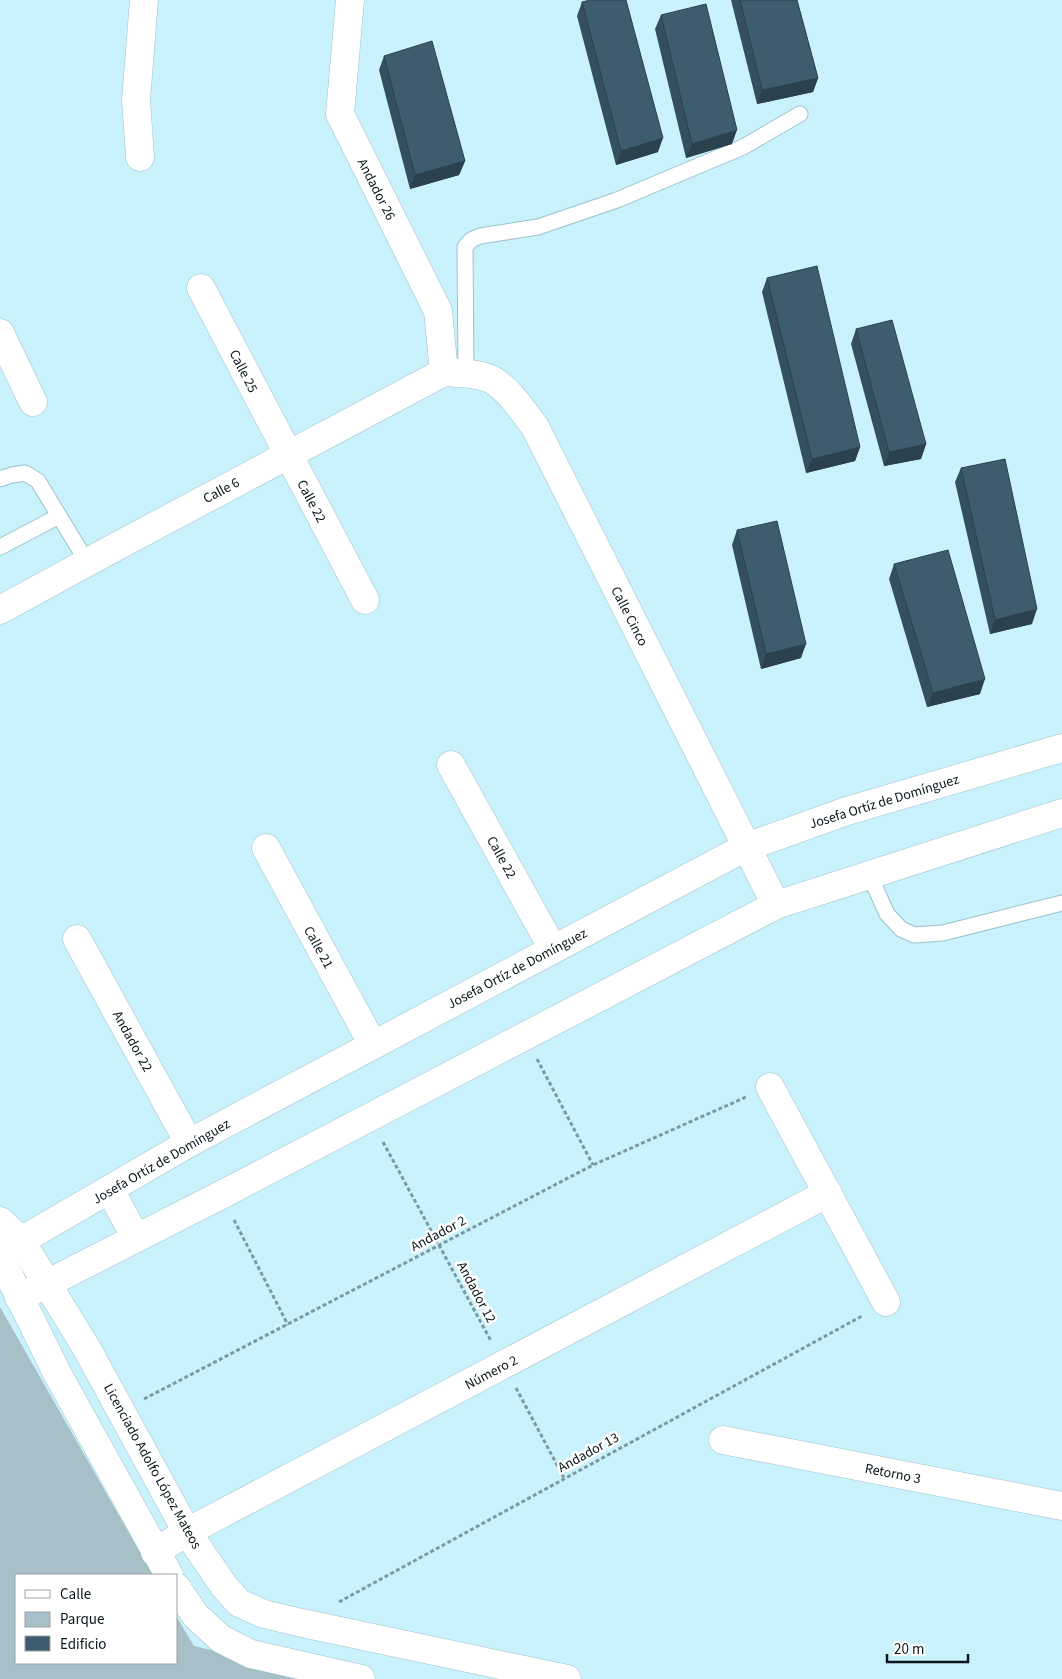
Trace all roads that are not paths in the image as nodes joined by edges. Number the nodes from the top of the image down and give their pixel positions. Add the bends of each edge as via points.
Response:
1 (144, 0) edge
2 (350, 0) edge
3 (800, 114) dead end
4 (140, 157) dead end
5 (201, 288) dead end
6 (0, 333) edge
7 (455, 373) junction
8 (33, 402) dead end
9 (287, 455) junction
10 (0, 479) edge
11 (59, 516) junction
12 (0, 547) edge
13 (87, 562) junction
14 (365, 600) dead end
15 (0, 610) edge
16 (1062, 748) edge
17 (451, 766) dead end
18 (1062, 813) edge
19 (746, 847) junction
20 (266, 848) dead end
21 (869, 874) junction
22 (1062, 903) edge
23 (776, 905) junction
24 (77, 939) dead end
25 (553, 949) junction
26 (373, 1045) junction
27 (770, 1087) road end
28 (190, 1143) junction
29 (110, 1190) junction
30 (828, 1193) junction
31 (0, 1221) edge
32 (136, 1238) junction
33 (7, 1250) edge
34 (47, 1284) junction
35 (19, 1298) junction
36 (886, 1302) road end
37 (723, 1440) dead end
38 (1062, 1506) edge
39 (187, 1532) junction
40 (155, 1552) junction
41 (168, 1574) edge
42 (178, 1590) edge
43 (361, 1679) edge
44 (567, 1679) edge

1 - 4 street via 136,100
2 - 7 street, Andador 26 via 340,114 438,311
3 - 7 lane via 744,147 617,200 538,228 471,240 465,247
5 - 9 street, Calle 25
6 - 8 street
7 - 9 street, Calle 6
7 - 19 street, Calle Cinco via 493,380 514,399 535,427
9 - 13 street, Calle 6
9 - 14 street, Calle 22
10 - 11 lane via 25,473 38,481
11 - 12 lane
11 - 13 lane
13 - 15 street, Calle 6
16 - 19 street, Josefa Ortíz de Domínguez via 847,811
17 - 25 street, Calle 22
18 - 21 street
19 - 23 street, Calle Cinco
19 - 25 street, Josefa Ortíz de Domínguez
20 - 26 street, Calle 21
21 - 22 lane via 887,914 901,929 914,935 944,933
21 - 23 street
23 - 32 street
24 - 28 street, Andador 22
25 - 26 street, Josefa Ortíz de Domínguez
26 - 28 street, Josefa Ortíz de Domínguez
27 - 30 street
28 - 29 street, Josefa Ortíz de Domínguez
29 - 32 street
29 - 33 street, Josefa Ortíz de Domínguez
30 - 36 street
30 - 39 street, Número 2
31 - 33 street, Licenciado Adolfo López Mateos
32 - 34 street
33 - 34 street, Licenciado Adolfo López Mateos
33 - 35 street, Licenciado Adolfo López Mateos
34 - 35 street
34 - 39 street, Licenciado Adolfo López Mateos via 87,1349
35 - 40 street, Licenciado Adolfo López Mateos
37 - 38 street, Retorno 3
39 - 40 street, Número 2
39 - 44 street, Licenciado Adolfo López Mateos via 239,1603 264,1614
40 - 41 street, Licenciado Adolfo López Mateos
42 - 43 street via 196,1616 221,1640 251,1654

